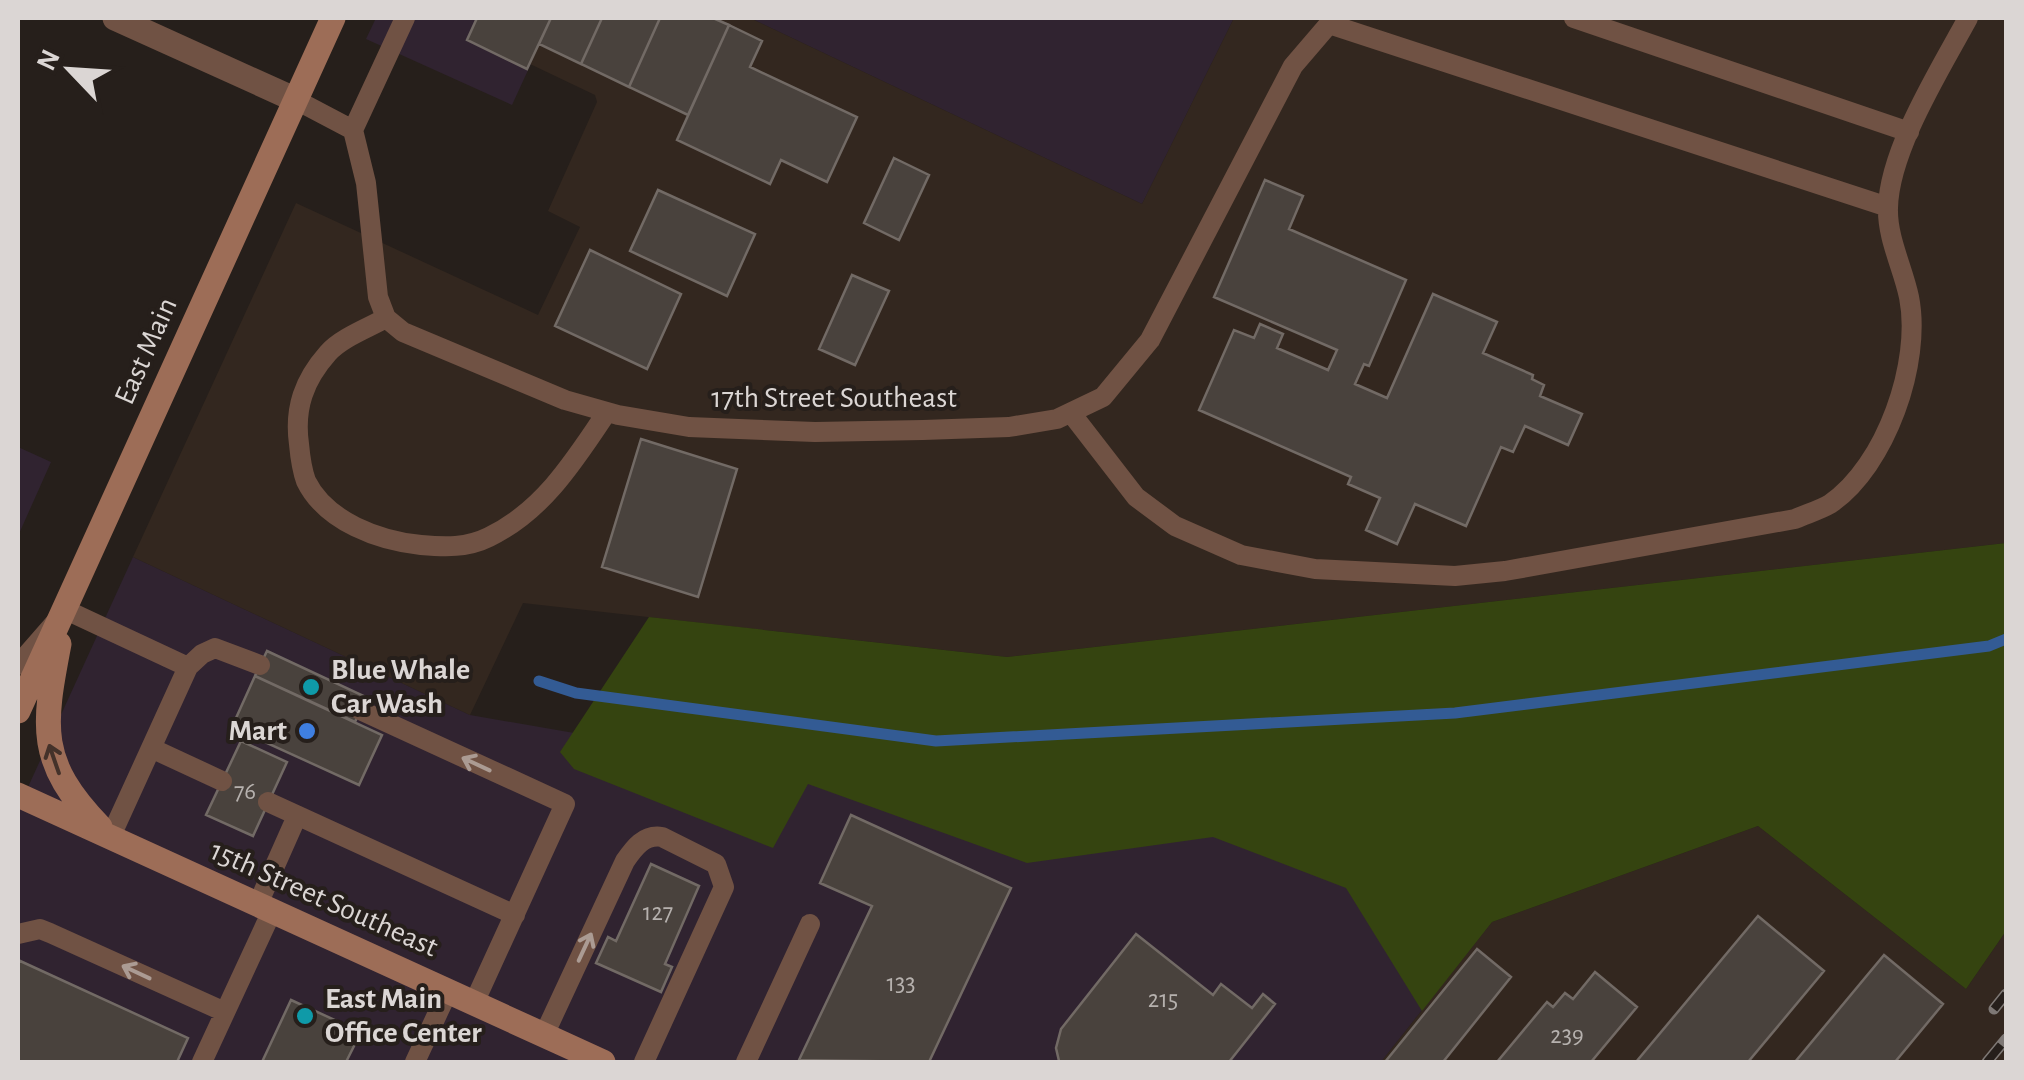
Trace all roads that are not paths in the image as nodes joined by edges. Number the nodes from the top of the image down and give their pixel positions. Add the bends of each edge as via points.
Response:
1 (115, 18) edge
2 (334, 18) edge
3 (405, 18) edge
4 (1574, 18) edge
5 (1968, 18) edge
6 (1335, 21) edge
7 (296, 100) junction
8 (353, 130) junction
9 (1910, 132) junction
10 (1888, 208) junction
11 (386, 318) junction
12 (607, 412) junction
13 (1070, 412) junction
14 (66, 610) junction
15 (18, 664) edge
16 (260, 665) dead end
17 (188, 667) junction
18 (360, 710) dead end
19 (18, 711) edge
20 (151, 748) junction
21 (222, 780) dead end
22 (18, 794) edge
23 (268, 802) dead end
24 (297, 816) junction
25 (110, 838) junction
26 (265, 907) junction
27 (515, 915) junction
28 (810, 924) dead end
29 (18, 934) edge
30 (448, 991) junction
31 (474, 1003) junction
32 (225, 1012) junction
33 (556, 1048) edge
34 (202, 1062) edge
35 (415, 1062) edge
36 (603, 1062) edge
37 (644, 1062) edge
38 (746, 1062) edge

1 - 7 street
2 - 7 main road, East Main
3 - 8 lane
4 - 9 lane
5 - 9 lane
6 - 10 lane
6 - 13 lane, 17th Street Southeast via 1293,66 1150,340 1103,397
7 - 8 lane
7 - 14 main road, East Main
8 - 11 lane
9 - 10 lane
10 - 13 lane via 1910,298 1907,378 1860,474 1830,504 1795,519 1472,574 1315,569 1241,555 1175,526 1136,497
11 - 12 lane, 17th Street Southeast via 421,340
11 - 12 lane via 330,350 305,384 296,420 306,480 349,524 401,543 451,548 486,539 524,516 565,475
12 - 13 lane, 17th Street Southeast via 689,426 815,432 1010,428
14 - 15 lane
14 - 17 lane
14 - 19 main road, East Main
25 -> 14 main road via 70,791 50,749 48,708
16 - 17 lane via 214,648
17 - 20 lane
27 -> 18 lane via 565,804
20 - 21 lane
20 - 25 lane
22 - 25 main road, 15th Street Southeast
23 - 24 lane
24 - 26 lane
24 - 27 lane
25 - 26 main road, 15th Street Southeast
26 - 30 main road, 15th Street Southeast
26 - 32 lane
27 - 31 lane
28 - 38 lane
32 -> 29 lane via 50,932
30 - 31 main road, 15th Street Southeast
30 - 35 lane
31 - 33 main road, 15th Street Southeast
32 - 34 lane
33 - 36 main road, 15th Street Southeast
33 -> 37 lane via 625,861 642,841 662,837 716,864 724,887

